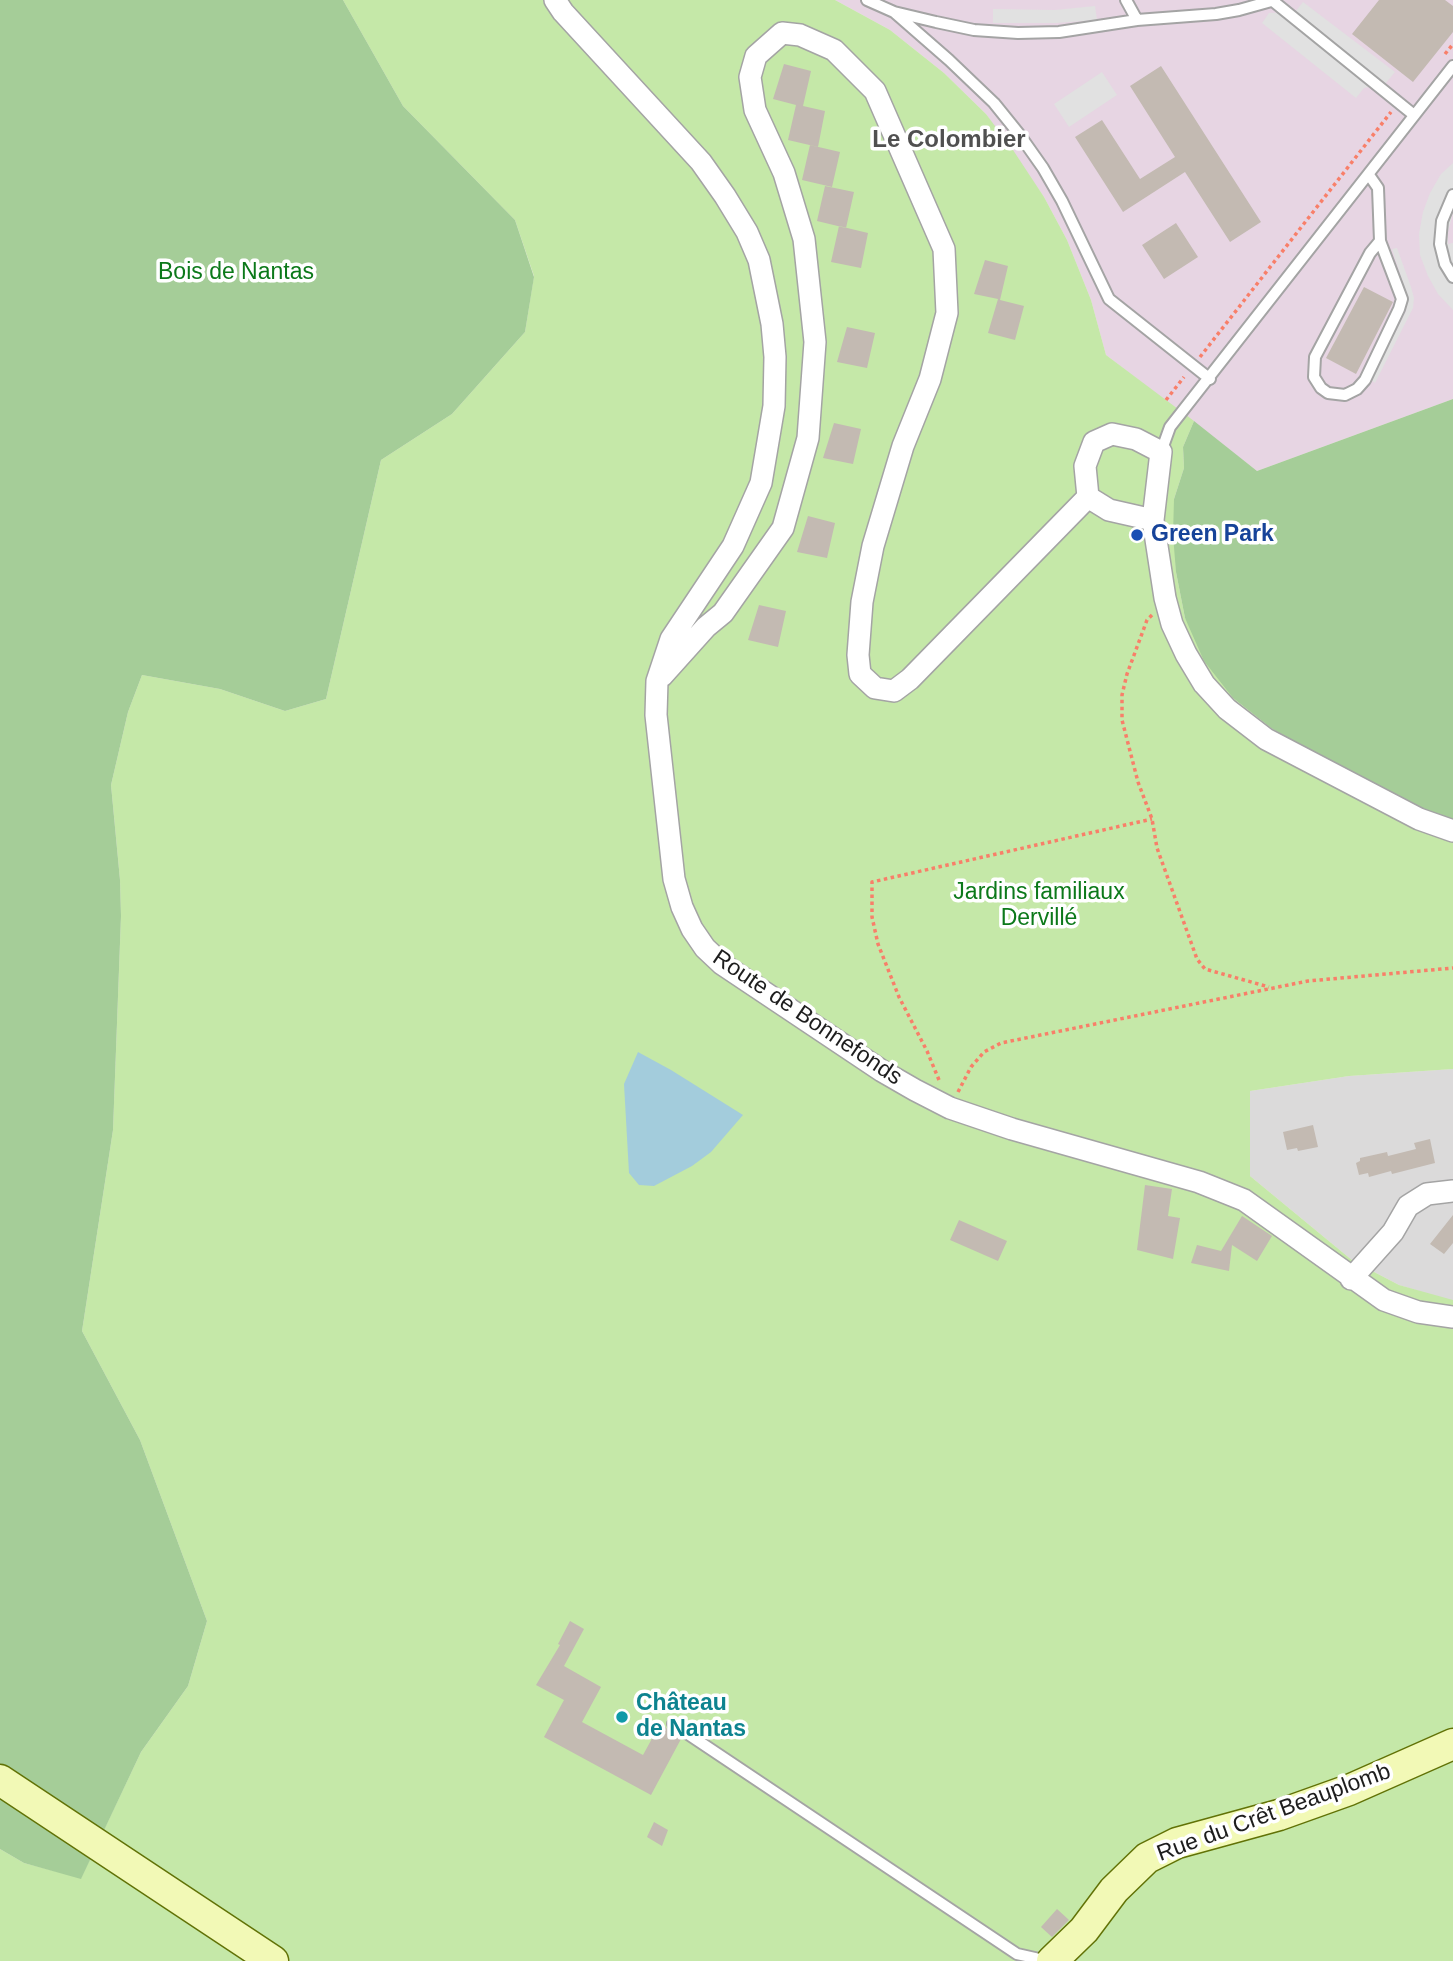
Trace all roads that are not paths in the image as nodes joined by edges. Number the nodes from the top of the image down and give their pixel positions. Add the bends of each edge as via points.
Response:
1 (555, 0) edge
2 (867, 0) edge
3 (1126, 0) edge
4 (1274, 1) edge
5 (894, 12) junction
6 (1137, 19) junction
7 (1453, 66) edge
8 (1414, 115) junction
9 (1369, 175) junction
10 (1453, 195) edge
11 (1380, 241) junction
12 (1453, 277) edge
13 (1210, 379) junction
14 (1161, 452) junction
15 (1088, 497) junction
16 (1153, 520) junction
17 (657, 681) junction
18 (1453, 831) edge
19 (1453, 1191) edge
20 (1351, 1279) junction
21 (1453, 1317) edge
22 (673, 1724) dead end
23 (1453, 1744) edge
24 (0, 1780) edge
25 (274, 1961) edge
26 (1050, 1961) edge

1 - 17 street, Route de Bonnefonds via 701,162 725,196 759,260 772,324 774,406 761,483 733,546 671,639
2 - 5 lane
3 - 6 lane
4 - 6 lane via 1216,14
4 - 8 lane
5 - 6 lane via 974,30 1018,33 1092,29
5 - 13 lane via 985,94 1019,134 1062,201 1109,299
7 - 8 lane
8 - 9 lane
9 - 11 lane via 1378,188
9 - 13 lane
10 - 12 lane via 1442,221 1440,244
11 - 11 lane via 1315,356 1314,377 1328,393 1345,395 1365,380 1399,309 1402,299
13 - 14 lane via 1170,427
14 - 15 street via 1136,439 1112,434 1094,442 1086,466
14 - 16 street
15 - 16 street via 1109,510
15 - 17 street via 910,679 894,691 875,688 860,674 862,602 873,546 903,446 930,379 947,313 944,249 875,91 834,50 800,35 782,33 756,57 750,77 755,110 784,173 804,239 815,342 808,438 783,528 723,613
16 - 18 street via 1172,624 1203,684 1227,709 1266,739 1311,764 1419,820
17 - 20 street, Route de Bonnefonds via 656,715 674,879 692,929 722,964 882,1071 950,1108 1199,1182 1244,1200
19 - 20 street via 1427,1194 1408,1206 1393,1232
20 - 21 street, Route de Bonnefonds via 1384,1300 1418,1312
22 - 26 lane via 1017,1954
23 - 26 street, Rue du Crêt Beauplomb via 1349,1790 1177,1843 1147,1858
24 - 25 street

